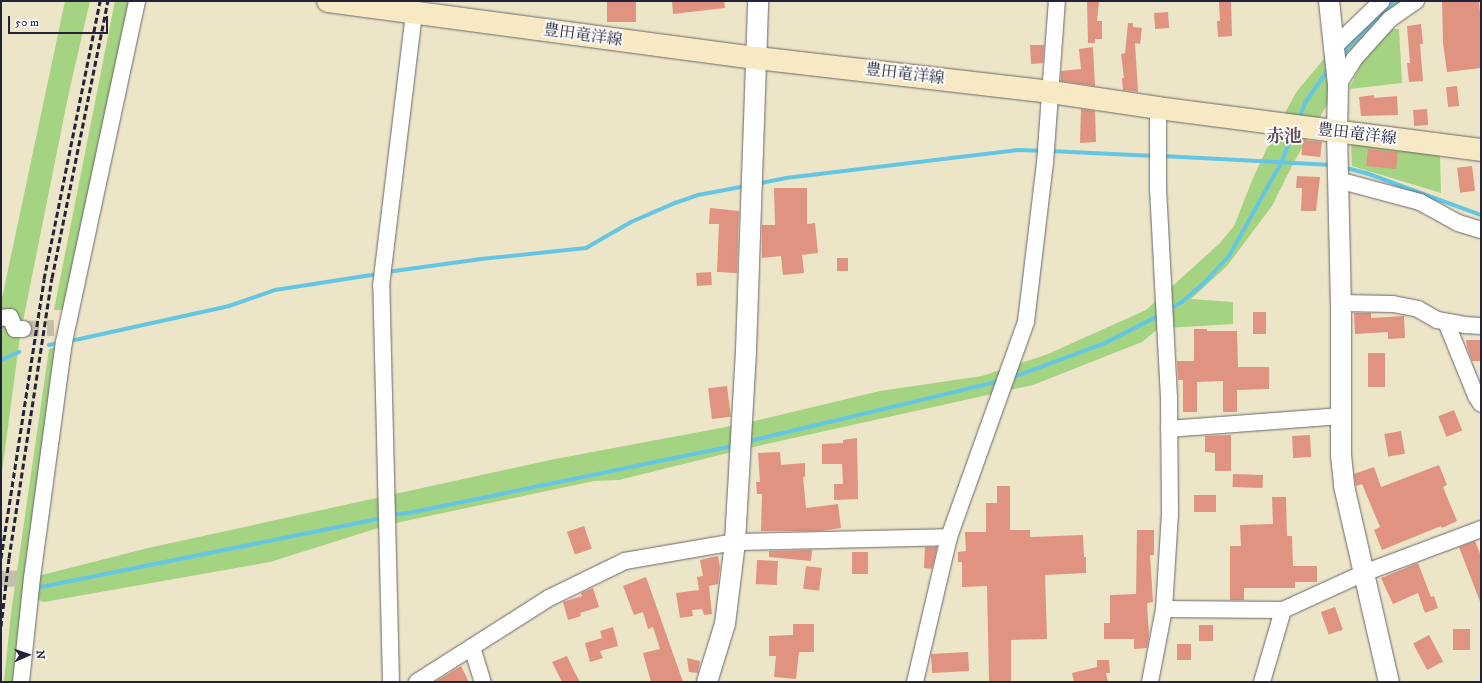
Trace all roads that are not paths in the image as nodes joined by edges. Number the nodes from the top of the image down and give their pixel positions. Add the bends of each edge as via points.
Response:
1 (137, 1) edge
2 (328, 1) edge
3 (758, 1) edge
4 (1058, 1) edge
5 (1329, 1) edge
6 (1382, 1) edge
7 (1416, 1) edge
8 (440, 8) edge
9 (414, 14) junction
10 (1334, 48) junction
11 (757, 58) junction
12 (1338, 85) junction
13 (1050, 92) junction
14 (1158, 108) junction
15 (1337, 131) junction
16 (1481, 150) edge
17 (1338, 180) junction
18 (1481, 230) edge
19 (1342, 304) junction
20 (1, 318) edge
21 (1446, 322) junction
22 (1481, 326) edge
23 (23, 329) tunnel mouth
24 (1481, 404) edge
25 (1341, 416) junction
26 (1169, 429) junction
27 (1481, 529) edge
28 (949, 537) junction
29 (735, 542) junction
30 (1364, 573) junction
31 (1164, 608) junction
32 (1283, 610) junction
33 (472, 647) junction
34 (21, 682) edge
35 (391, 682) edge
36 (417, 682) edge
37 (483, 682) edge
38 (707, 682) edge
39 (915, 682) edge
40 (1150, 682) edge
41 (1262, 682) edge
42 (1389, 682) edge

1 - 34 street via 60,328
2 - 9 main road, 豊田竜洋線
3 - 11 street
4 - 13 street
5 - 10 street
6 - 10 street
7 - 12 street via 1390,19 1354,59
8 - 9 main road, 豊田竜洋線
8 - 11 main road, 豊田竜洋線
9 - 35 street via 381,286
10 - 12 street
11 - 13 main road, 豊田竜洋線
11 - 29 street via 746,350
12 - 15 street
13 - 14 main road, 豊田竜洋線
13 - 28 street via 1045,163 1026,322
14 - 15 main road, 豊田竜洋線
14 - 26 street via 1158,189
15 - 16 main road, 豊田竜洋線
15 - 17 street
17 - 18 street via 1420,202 1458,223
17 - 19 street
19 - 21 street via 1393,304 1418,309
19 - 25 street
20 - 23 street via 10,317 15,329
21 - 22 street
21 - 24 street
25 - 26 street
25 - 30 street via 1344,486
26 - 31 street via 1170,514
27 - 30 street
28 - 29 street
28 - 39 street
29 - 33 street via 625,561 549,598
29 - 38 street via 725,624
30 - 32 street
30 - 42 street
31 - 32 street
31 - 40 street
32 - 41 street
33 - 36 street
33 - 37 street

